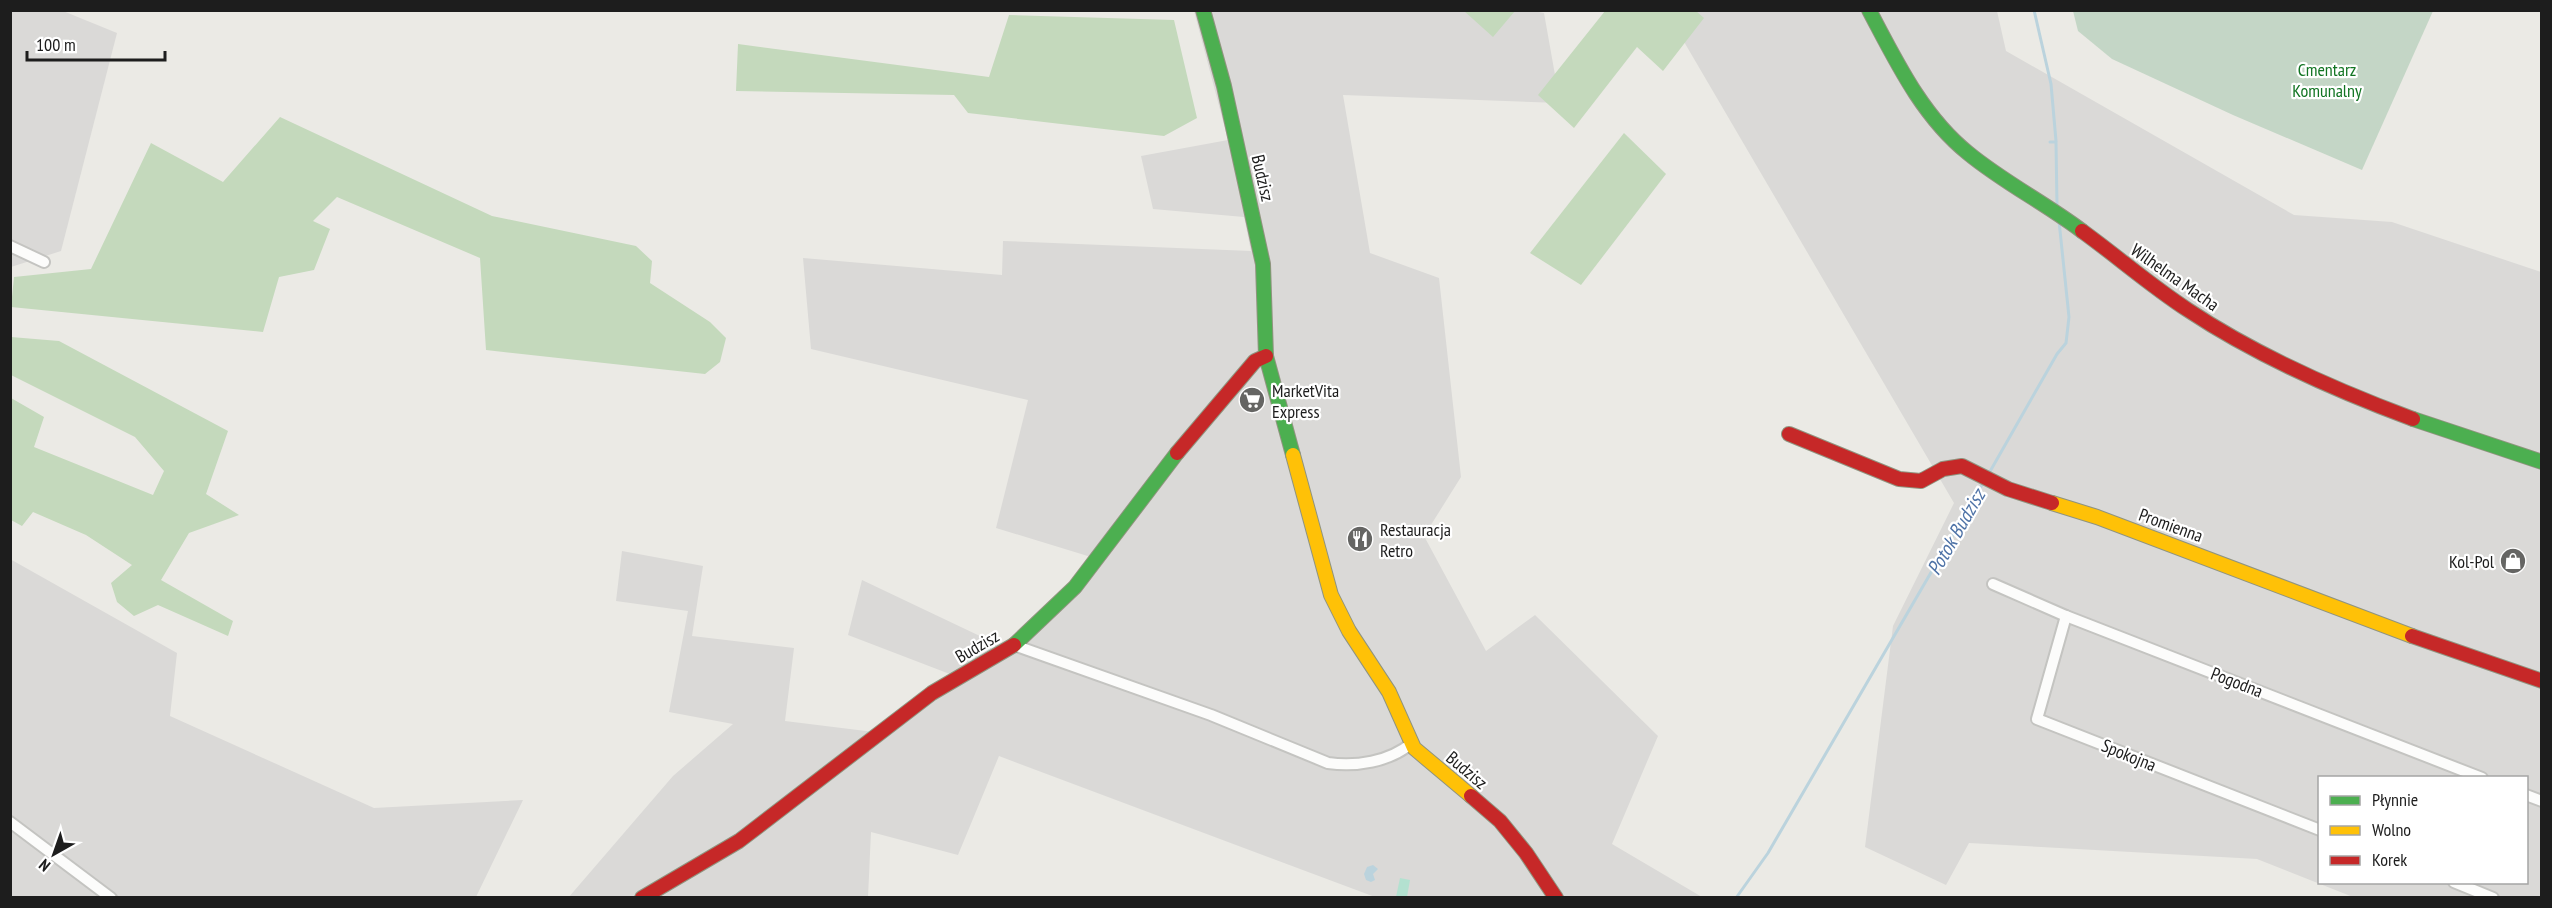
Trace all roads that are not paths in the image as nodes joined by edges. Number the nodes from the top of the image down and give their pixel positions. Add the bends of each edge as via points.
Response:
1 (1203, 10) edge
2 (1869, 10) edge
3 (10, 246) edge
4 (44, 262) dead end
5 (1266, 356) junction
6 (1789, 434) dead end
7 (2541, 462) edge
8 (1993, 584) dead end
9 (2066, 616) junction
10 (1014, 645) junction
11 (2541, 681) edge
12 (1412, 744) junction
13 (2479, 776) edge
14 (10, 822) edge
15 (2318, 831) edge
16 (2459, 884) edge
17 (111, 897) edge
18 (642, 897) edge
19 (1556, 897) edge
20 (2493, 897) edge

1 - 5 street, Budzisz via 1223,81 1261,254
2 - 7 street, Wilhelma Macha via 1913,91 1948,135 1972,157 2058,214 2168,297 2269,356 2337,389
3 - 4 street
5 - 10 street, Budzisz via 1255,361 1186,442 1075,587
5 - 12 street, Budzisz via 1331,595 1348,631 1389,692
6 - 11 street, Promienna via 1899,479 1922,481 1962,465 2025,496 2108,521
8 - 9 street, Pogodna
9 - 13 street, Pogodna
9 - 15 street, Spokojna via 2037,719
10 - 12 street via 1211,715 1328,763 1345,765 1391,757
10 - 18 street, Budzisz via 932,693 739,841
12 - 19 street, Budzisz via 1505,827
14 - 17 street
16 - 20 street

